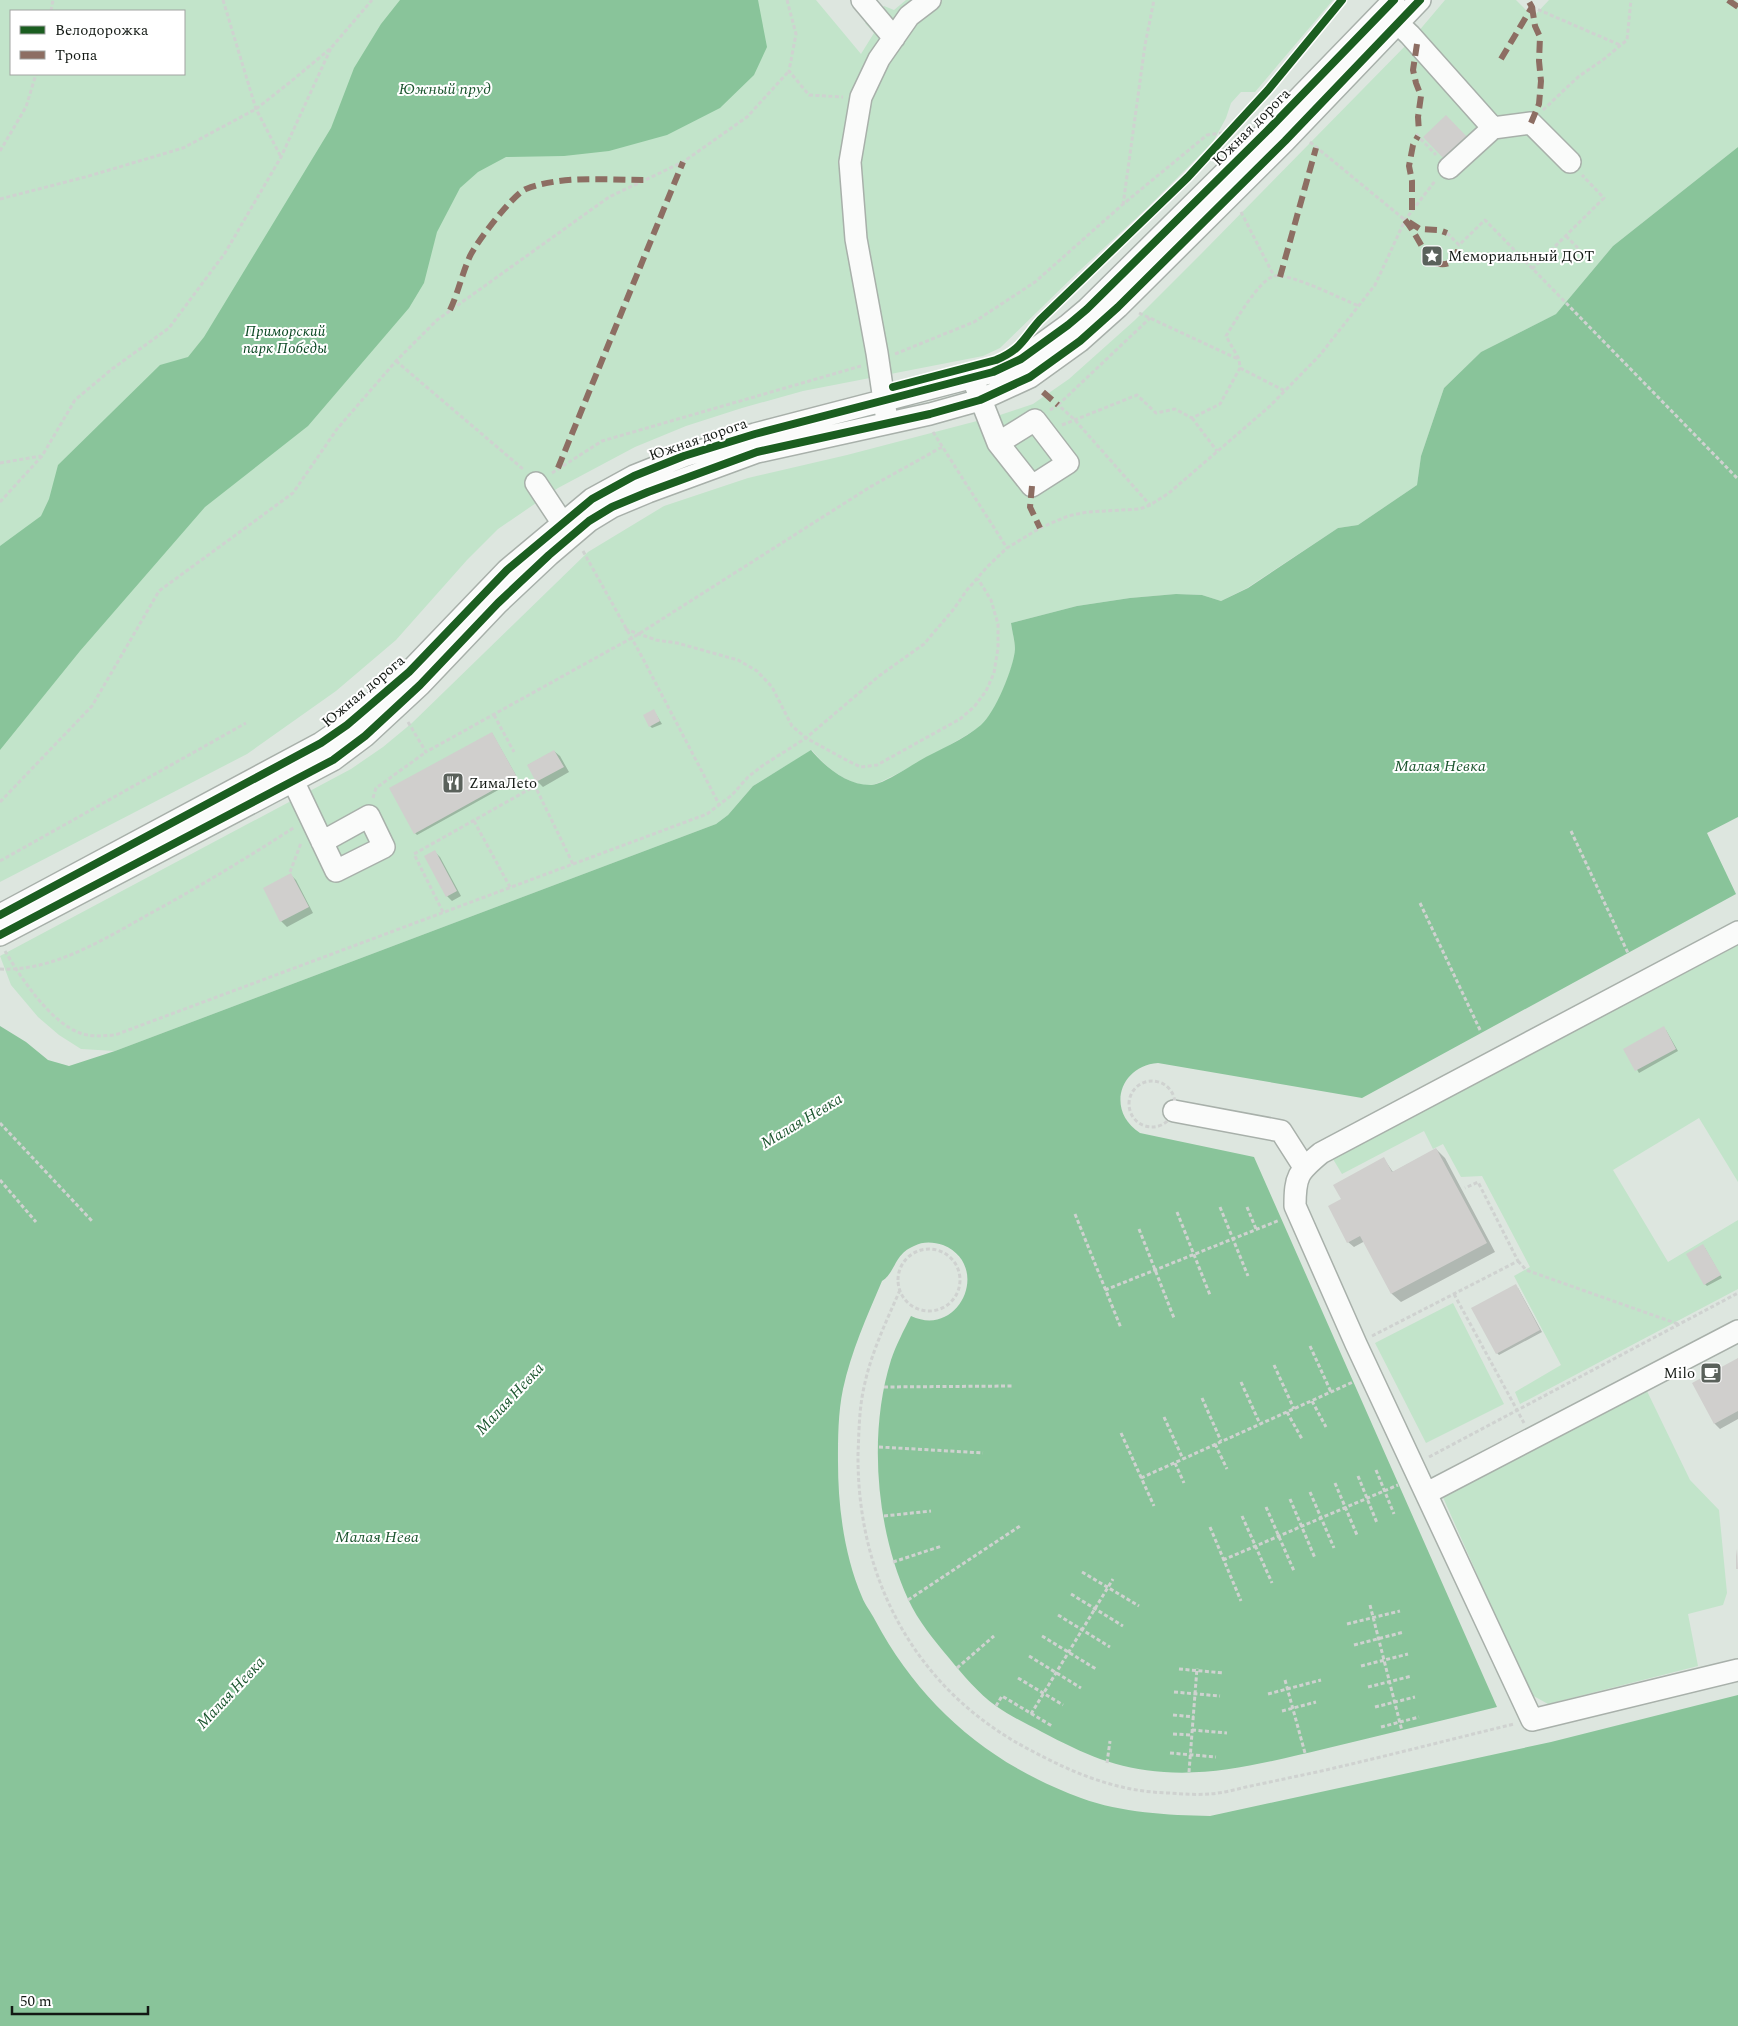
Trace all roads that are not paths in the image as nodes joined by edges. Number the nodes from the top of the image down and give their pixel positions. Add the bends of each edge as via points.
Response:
1 (862, 0) edge
2 (930, 0) edge
3 (1420, 0) edge
4 (1392, 11) edge
5 (894, 38) junction
6 (1493, 128) junction
7 (1570, 162) road end
8 (1449, 168) road end
9 (973, 378) junction
10 (980, 400) junction
11 (884, 401) junction
12 (887, 424) junction
13 (998, 443) junction
14 (536, 483) road end
15 (572, 536) junction
16 (289, 772) junction
17 (322, 842) junction
18 (0, 916) edge
19 (1738, 932) edge
20 (0, 937) edge
21 (1174, 1111) road end
22 (1304, 1167) junction
23 (1738, 1331) edge
24 (1427, 1493) junction
25 (1738, 1670) edge

1 - 5 street
2 - 5 street via 909,16
3 - 4 street, Южная дорога
4 - 6 street
4 - 9 street, Южная дорога via 1081,314 1021,359
4 - 10 street, Южная дорога via 1285,141 1118,307 1080,341 1030,377
5 - 11 street via 879,59 861,97 850,162 856,239
6 - 7 street via 1531,123
6 - 8 street
9 - 10 street
9 - 11 street, Южная дорога
10 - 12 street, Южная дорога
10 - 13 street
11 - 12 street
11 - 15 street, Южная дорога via 764,431 684,456 634,476 592,499
12 - 15 street, Южная дорога via 757,452 612,507
13 - 13 street via 1032,486 1068,463 1041,427
14 - 15 street
15 - 16 street, Южная дорога via 498,603 420,685 365,736 333,760
16 - 17 street
16 - 18 street, Южная дорога
16 - 20 street, Южная дорога
17 - 17 street via 336,870 384,848 369,816
19 - 22 street via 1321,1153
21 - 22 street via 1281,1131
22 - 24 street via 1295,1184 1294,1206
23 - 24 street
24 - 25 street via 1532,1720

